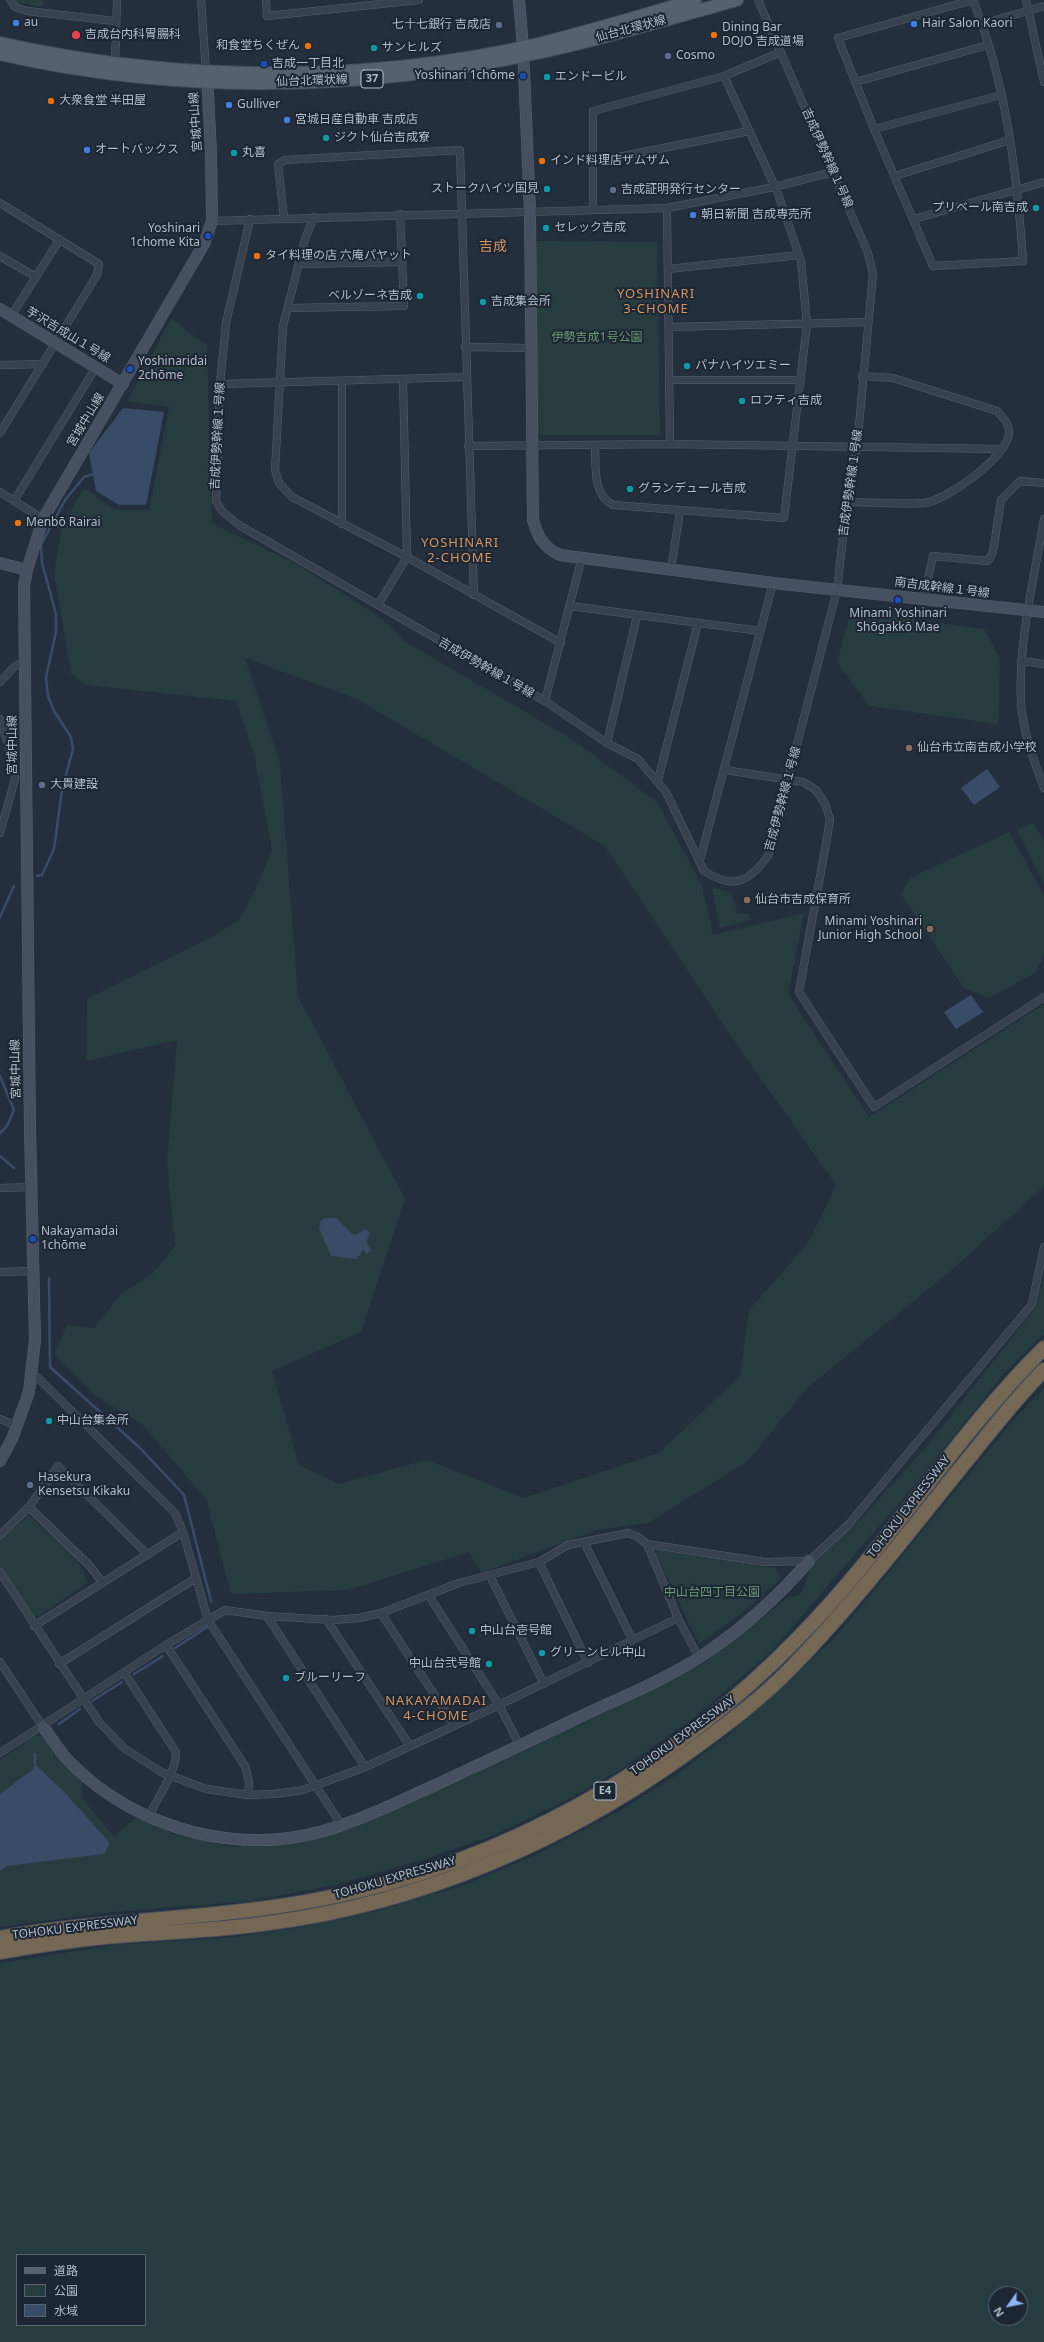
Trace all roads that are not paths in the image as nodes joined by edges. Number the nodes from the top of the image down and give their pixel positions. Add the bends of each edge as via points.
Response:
1 (10, 0) edge
2 (117, 0) edge
3 (201, 0) edge
4 (266, 0) edge
5 (419, 0) edge
6 (519, 0) edge
7 (695, 0) edge
8 (737, 0) edge
9 (758, 0) edge
10 (1026, 0) edge
11 (1044, 6) edge
12 (1029, 10) junction
13 (115, 21) junction
14 (982, 24) junction
15 (0, 43) edge
16 (988, 45) junction
17 (524, 51) junction
18 (781, 52) junction
19 (0, 54) edge
20 (115, 63) junction
21 (724, 76) junction
22 (207, 77) junction
23 (855, 82) junction
24 (1044, 82) edge
25 (1001, 95) junction
26 (874, 129) junction
27 (749, 131) junction
28 (1010, 140) junction
29 (593, 162) junction
30 (833, 172) junction
31 (895, 176) junction
32 (1044, 182) edge
33 (774, 187) junction
34 (1018, 189) junction
35 (0, 203) edge
36 (667, 208) junction
37 (592, 210) junction
38 (461, 212) junction
39 (530, 212) junction
40 (400, 214) junction
41 (314, 217) junction
42 (284, 218) junction
43 (250, 219) junction
44 (914, 219) junction
45 (212, 221) junction
46 (60, 239) junction
47 (799, 255) junction
48 (0, 256) edge
49 (402, 262) junction
50 (299, 264) junction
51 (668, 269) junction
52 (36, 277) junction
53 (288, 308) junction
54 (0, 309) edge
55 (11, 316) junction
56 (867, 322) junction
57 (806, 324) junction
58 (669, 327) junction
59 (56, 343) junction
60 (465, 346) junction
61 (530, 348) junction
62 (43, 364) junction
63 (0, 365) edge
64 (96, 367) junction
65 (862, 376) junction
66 (466, 377) junction
67 (403, 379) junction
68 (670, 380) junction
69 (801, 380) junction
70 (342, 381) junction
71 (280, 382) junction
72 (123, 384) junction
73 (220, 384) junction
74 (0, 433) edge
75 (670, 444) junction
76 (595, 445) junction
77 (468, 446) junction
78 (532, 446) junction
79 (793, 446) junction
80 (857, 447) junction
81 (1002, 449) junction
82 (1044, 483) edge
83 (0, 492) edge
84 (14, 501) junction
85 (847, 502) junction
86 (680, 511) junction
87 (43, 518) junction
88 (1044, 519) edge
89 (342, 524) junction
90 (407, 557) junction
91 (582, 557) junction
92 (0, 563) edge
93 (1040, 564) edge
94 (671, 569) junction
95 (26, 570) junction
96 (773, 583) junction
97 (837, 590) junction
98 (474, 595) junction
99 (924, 598) junction
100 (378, 605) junction
101 (570, 606) junction
102 (1028, 611) junction
103 (1044, 612) edge
104 (637, 616) junction
105 (698, 623) junction
106 (760, 631) junction
107 (561, 643) junction
108 (26, 660) junction
109 (1021, 661) junction
110 (1044, 664) edge
111 (0, 682) edge
112 (545, 702) junction
113 (0, 720) edge
114 (607, 743) junction
115 (724, 770) junction
116 (788, 778) junction
117 (658, 780) junction
118 (1044, 788) edge
119 (0, 833) edge
120 (700, 860) junction
121 (1044, 997) edge
122 (31, 1186) junction
123 (0, 1188) edge
124 (1044, 1247) edge
125 (34, 1271) junction
126 (0, 1272) edge
127 (1044, 1348) edge
128 (1044, 1370) edge
129 (32, 1372) junction
130 (0, 1420) edge
131 (17, 1426) junction
132 (0, 1461) edge
133 (29, 1507) junction
134 (183, 1532) junction
135 (0, 1535) edge
136 (584, 1542) junction
137 (647, 1544) junction
138 (147, 1554) junction
139 (809, 1561) junction
140 (539, 1562) junction
141 (0, 1572) edge
142 (490, 1576) junction
143 (196, 1578) junction
144 (102, 1582) junction
145 (429, 1596) junction
146 (381, 1613) junction
147 (267, 1616) junction
148 (678, 1618) junction
149 (326, 1619) junction
150 (208, 1620) junction
151 (34, 1626) junction
152 (632, 1639) junction
153 (166, 1646) junction
154 (699, 1658) junction
155 (0, 1662) edge
156 (588, 1663) junction
157 (59, 1664) junction
158 (124, 1672) junction
159 (544, 1684) junction
160 (83, 1700) junction
161 (499, 1705) junction
162 (454, 1725) junction
163 (43, 1727) junction
164 (410, 1746) junction
165 (520, 1746) junction
166 (0, 1753) edge
167 (365, 1767) junction
168 (170, 1775) junction
169 (318, 1786) junction
170 (248, 1795) junction
171 (149, 1816) junction
172 (342, 1826) junction
173 (0, 1938) edge
174 (0, 1952) edge

1 - 13 street via 15,7 27,11
2 - 13 street
3 - 22 street
4 - 5 street via 267,16
6 - 17 street, 南吉成幹線１号線
7 - 17 main road, 仙台北環状線 / 37
8 - 17 main road, 仙台北環状線 / 37
9 - 18 street, 吉成伊勢幹線１号線
10 - 12 street
11 - 12 street
12 - 14 street
12 - 24 street
13 - 20 street
14 - 16 street
14 - 23 street via 973,0 838,38
15 - 20 main road, 仙台北環状線 / 37
16 - 23 street
16 - 25 street
17 - 22 main road, 仙台北環状線 / 37 via 364,69
17 - 39 street, 南吉成幹線１号線
18 - 21 street
18 - 30 street, 吉成伊勢幹線１号線
19 - 22 main road, 仙台北環状線 / 37 via 73,68
20 - 22 main road, 仙台北環状線 / 37
21 - 27 street
21 - 29 street via 593,111
22 - 45 street, 宮城中山線
23 - 26 street
25 - 26 street
25 - 28 street
26 - 31 street
27 - 29 street
27 - 33 street
28 - 31 street
28 - 34 street
29 - 37 street
30 - 33 street
30 - 56 street, 吉成伊勢幹線１号線 via 868,253 873,274
31 - 44 street
32 - 34 street
33 - 36 street
33 - 47 street
34 - 44 street
34 - 44 street via 1023,261 934,266
35 - 46 street
36 - 37 street
36 - 51 street
37 - 39 street
38 - 39 street
38 - 40 street
38 - 42 street via 460,150 285,160 278,164
38 - 60 street
39 - 61 street, 南吉成幹線１号線
40 - 41 street
40 - 49 street
41 - 42 street
41 - 50 street
42 - 43 street
43 - 45 street
43 - 73 street, 吉成伊勢幹線１号線 via 226,323
45 - 72 street, 宮城中山線 via 204,244
46 - 52 street
46 - 59 street via 99,264 97,275
47 - 51 street
47 - 57 street
48 - 52 street
49 - 50 street
49 - 53 street via 404,306
50 - 53 street
51 - 58 street
52 - 55 street
53 - 71 street via 283,326
54 - 55 street, 芋沢吉成山１号線
55 - 59 street, 芋沢吉成山１号線
56 - 57 street
56 - 65 street, 吉成伊勢幹線１号線
57 - 58 street
57 - 69 street
58 - 68 street
59 - 62 street
59 - 64 street, 芋沢吉成山１号線
60 - 61 street
60 - 66 street
61 - 78 street, 南吉成幹線１号線
62 - 63 street
62 - 74 street
64 - 72 street, 芋沢吉成山１号線
64 - 84 street
65 - 80 street, 吉成伊勢幹線１号線
65 - 81 street via 905,381 997,411 1008,424 1009,435
66 - 67 street
66 - 77 street
67 - 70 street
67 - 90 street
68 - 69 street
68 - 75 street
69 - 79 street
70 - 71 street
70 - 89 street
71 - 73 street
71 - 89 street via 275,470 279,483 288,494
72 - 87 street, 宮城中山線
73 - 100 street, 吉成伊勢幹線１号線 via 216,501 222,511 239,524
75 - 76 street
75 - 79 street
76 - 78 street
76 - 86 street via 598,491 605,500 613,505
77 - 78 street
77 - 98 street
78 - 91 street, 南吉成幹線１号線 via 533,520 538,538 548,549 560,555
79 - 80 street
79 - 86 street via 784,518
80 - 81 street
80 - 85 street, 吉成伊勢幹線１号線
81 - 85 street via 966,484 925,503
82 - 99 street via 1020,481 1001,500 993,552 988,561 933,556
83 - 84 street
84 - 87 street
85 - 97 street, 吉成伊勢幹線１号線
86 - 94 street
87 - 95 street, 宮城中山線
88 - 93 street
89 - 90 street
90 - 98 street
90 - 100 street
91 - 94 street, 南吉成幹線１号線
91 - 101 street
92 - 95 street
93 - 102 street
94 - 96 street, 南吉成幹線１号線
95 - 108 street, 宮城中山線
96 - 97 street, 南吉成幹線１号線
96 - 106 street
97 - 99 street, 南吉成幹線１号線
97 - 116 street, 吉成伊勢幹線１号線
98 - 107 street
99 - 102 street, 南吉成幹線１号線
100 - 112 street, 吉成伊勢幹線１号線
101 - 104 street
101 - 107 street
102 - 103 street, 南吉成幹線１号線
102 - 109 street
104 - 105 street
104 - 114 street
105 - 106 street
105 - 117 street
106 - 115 street
107 - 112 street
108 - 111 street via 10,670
108 - 122 street, 宮城中山線
109 - 110 street
109 - 118 street via 1023,712 1028,742
112 - 114 street, 吉成伊勢幹線１号線
113 - 119 street via 12,757 15,779
114 - 117 street, 吉成伊勢幹線１号線 via 638,759
115 - 116 street
115 - 120 street
116 - 120 street, 吉成伊勢幹線１号線 via 768,856 759,868 746,880 732,883 715,878 704,871
116 - 121 street via 803,782 816,790 825,804 830,819 799,992 874,1107
117 - 120 street, 吉成伊勢幹線１号線
122 - 123 street
122 - 125 street, 宮城中山線
124 - 139 street via 1032,1304 849,1524
125 - 126 street
125 - 129 street, 宮城中山線 via 35,1340
127 - 173 highway, TOHOKU EXPRESSWAY / E4 via 1002,1392 956,1447 856,1574 779,1658 714,1716 594,1798 520,1835 474,1854 426,1871 326,1898 248,1910 82,1925
128 - 174 highway, TOHOKU EXPRESSWAY / E4 via 996,1423 857,1595 789,1670 724,1727 640,1786 587,1818 524,1849 440,1882 324,1913 271,1923 104,1937
129 - 131 street, 宮城中山線 via 29,1392
129 - 134 street via 175,1513
130 - 131 street
131 - 132 street, 宮城中山線
133 - 135 street
133 - 138 street via 58,1466
133 - 144 street via 90,1566
134 - 138 street
134 - 143 street
136 - 137 street via 628,1533
136 - 140 street via 568,1545
136 - 152 street
137 - 139 street via 765,1562
137 - 148 street
138 - 144 street
139 - 154 street via 758,1614
140 - 142 street
140 - 156 street
141 - 151 street
142 - 145 street via 459,1583
142 - 159 street
143 - 150 street
143 - 157 street
144 - 151 street
145 - 146 street
145 - 161 street
146 - 149 street via 359,1618
146 - 162 street
147 - 149 street
147 - 150 street via 225,1610
147 - 167 street
148 - 152 street
148 - 154 street
149 - 164 street
150 - 153 street
150 - 169 street
151 - 157 street
152 - 156 street
153 - 158 street
153 - 170 street via 245,1766 249,1782
154 - 165 street
155 - 163 street
156 - 159 street
157 - 160 street
158 - 160 street
158 - 168 street via 176,1752
159 - 161 street
160 - 163 street
160 - 168 street via 99,1722 124,1748
161 - 162 street
161 - 165 street
162 - 164 street
163 - 166 street
163 - 171 street via 66,1758 90,1780 109,1795
164 - 167 street
165 - 172 street
167 - 169 street
168 - 170 street via 206,1789
168 - 171 street
169 - 170 street via 274,1794
169 - 172 street
171 - 172 street via 193,1833 262,1840 298,1837

